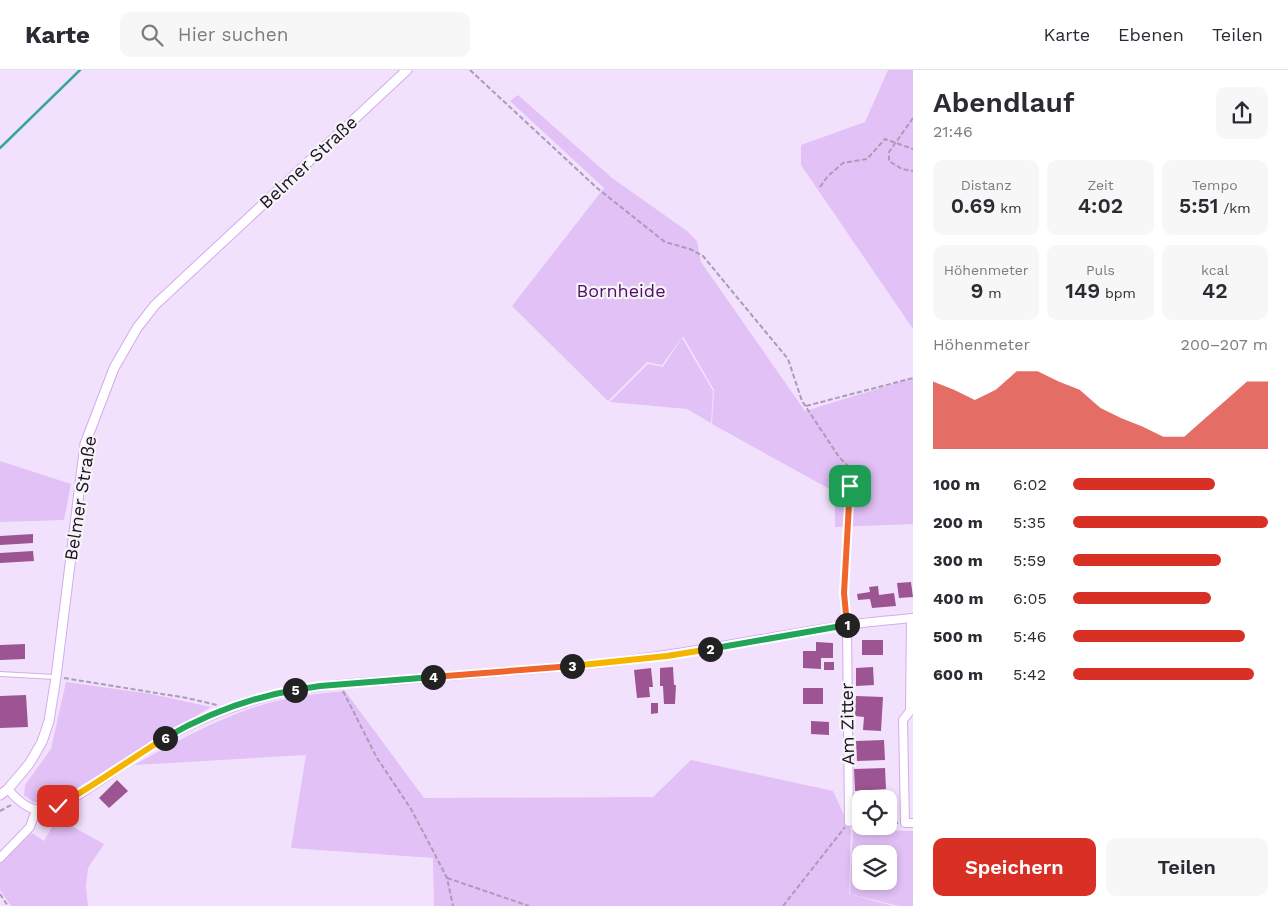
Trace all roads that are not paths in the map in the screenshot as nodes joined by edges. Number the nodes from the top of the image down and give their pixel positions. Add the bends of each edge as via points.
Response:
1 (407, 70) edge
2 (844, 593) road end
3 (912, 618) edge
4 (847, 625) junction
5 (0, 674) edge
6 (56, 677) junction
7 (8, 789) junction
8 (0, 795) edge
9 (36, 810) junction
10 (849, 822) road end
11 (913, 823) edge
12 (0, 858) edge

1 - 6 street, Belmer Straße via 156,305 137,328 114,368 85,444
2 - 4 lane
3 - 4 street
3 - 11 street via 910,710 903,720 905,823
4 - 9 street via 667,656 339,684 282,693 226,709 184,727 58,806 45,811
4 - 10 street, Am Zitter
5 - 6 lane
6 - 7 street, Belmer Straße via 42,742
7 - 8 street, Belmer Straße
7 - 9 street via 17,800
9 - 12 street via 30,827

